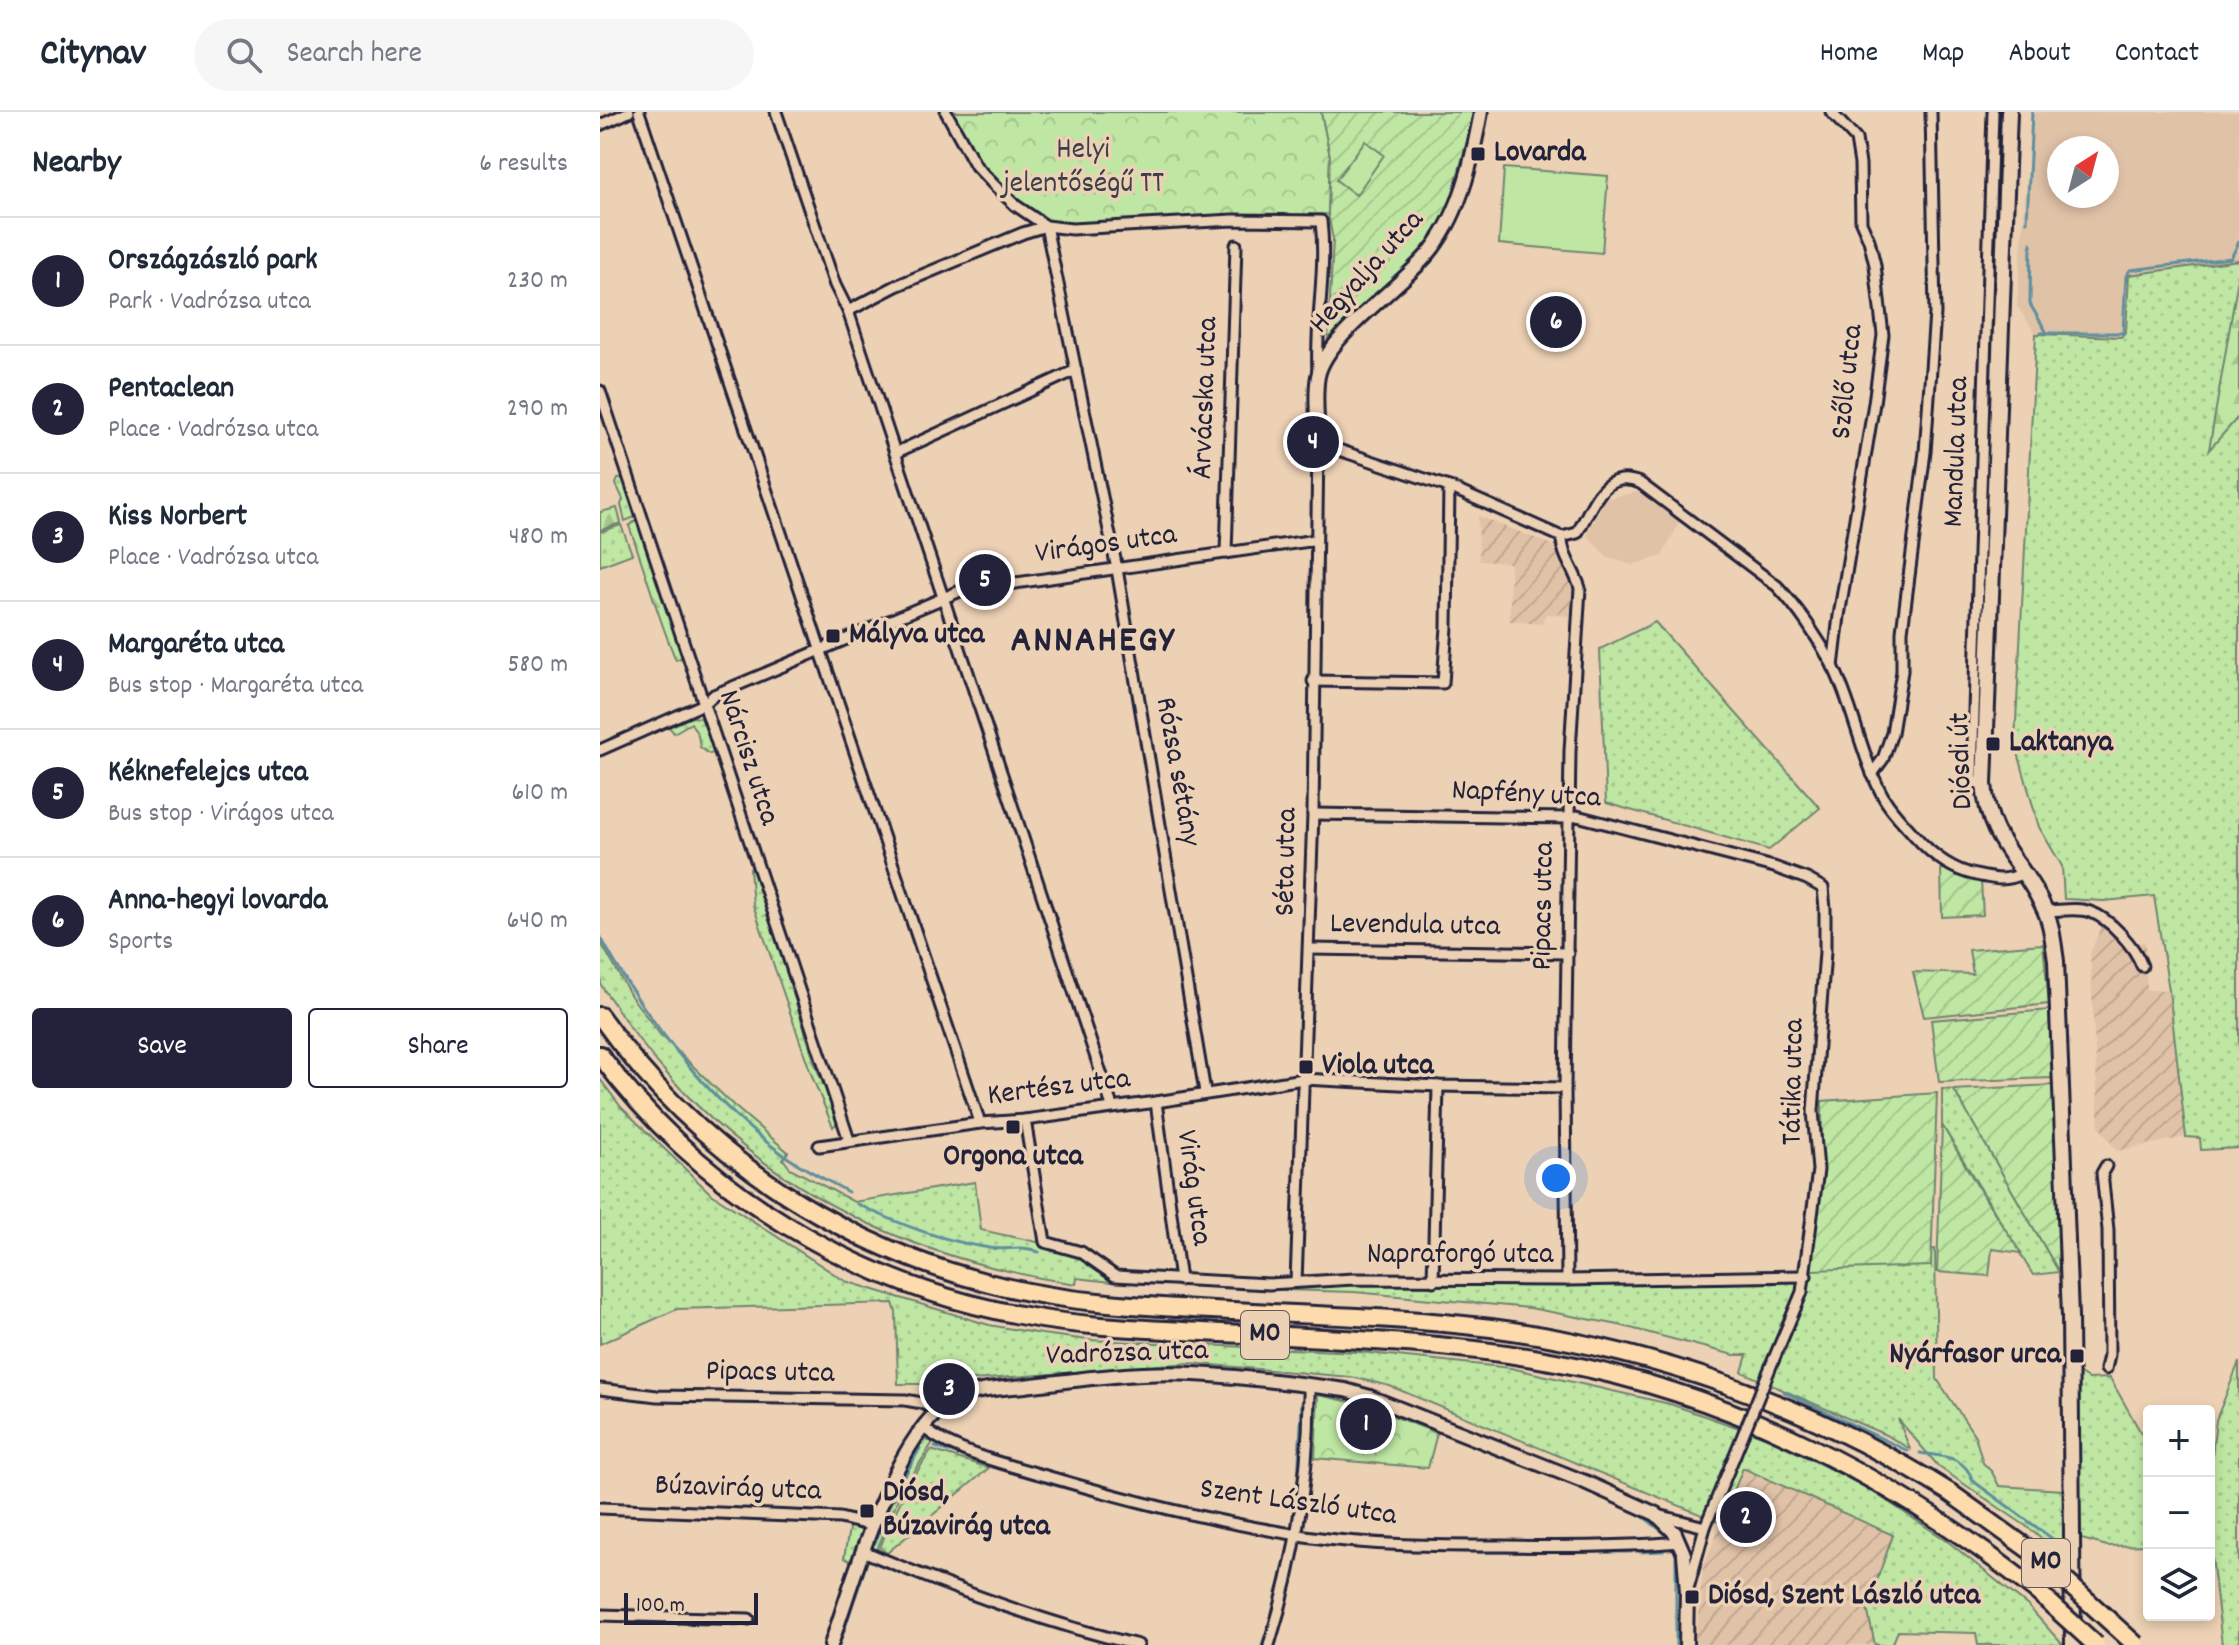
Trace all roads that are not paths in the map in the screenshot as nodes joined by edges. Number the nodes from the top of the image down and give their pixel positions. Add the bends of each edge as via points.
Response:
1 (629, 112) edge
2 (639, 112) edge
3 (776, 112) edge
4 (946, 112) edge
5 (1481, 112) edge
6 (1831, 112) edge
7 (1931, 112) edge
8 (1993, 112) edge
9 (2009, 112) edge
10 (600, 125) edge
11 (1046, 226) junction
12 (1236, 245) dead end
13 (848, 311) junction
14 (1076, 370) junction
15 (1318, 376) junction
16 (600, 391) edge
17 (1318, 443) junction
18 (895, 453) junction
19 (1449, 487) junction
20 (1562, 537) junction
21 (1316, 540) junction
22 (1226, 553) junction
23 (1117, 569) junction
24 (943, 597) junction
25 (820, 649) junction
26 (1833, 667) junction
27 (1313, 681) junction
28 (704, 704) junction
29 (600, 750) edge
30 (1872, 774) junction
31 (1984, 784) junction
32 (1313, 814) junction
33 (1570, 818) junction
34 (2023, 873) junction
35 (1823, 888) joint
36 (2046, 911) junction
37 (1310, 949) junction
38 (1568, 953) junction
39 (2142, 966) dead end
40 (600, 1016) edge
41 (600, 1055) edge
42 (1303, 1079) junction
43 (1438, 1086) junction
44 (1565, 1088) junction
45 (1205, 1092) junction
46 (1156, 1102) junction
47 (1112, 1106) junction
48 (1025, 1120) junction
49 (980, 1123) junction
50 (849, 1140) junction
51 (819, 1146) dead end
52 (2106, 1166) dead end
53 (1806, 1276) junction
54 (1180, 1280) junction
55 (1567, 1280) junction
56 (1433, 1281) junction
57 (1296, 1282) junction
58 (2106, 1369) dead end
59 (1309, 1385) junction
60 (600, 1389) edge
61 (937, 1411) junction
62 (923, 1427) junction
63 (600, 1508) edge
64 (1711, 1512) junction
65 (1656, 1514) junction
66 (1691, 1523) junction
67 (873, 1526) junction
68 (1705, 1527) junction
69 (1298, 1534) junction
70 (1680, 1542) junction
71 (863, 1551) junction
72 (1687, 1592) junction
73 (600, 1615) edge
74 (749, 1619) dead end
75 (831, 1645) edge
76 (1138, 1645) edge
77 (1269, 1645) edge
78 (1686, 1645) edge
79 (2073, 1645) edge
80 (2096, 1645) edge
81 (2136, 1645) edge

1 - 10 street
2 - 25 street
3 - 13 street
4 - 11 street via 976,166 1015,205
5 - 15 street, Hegyalja utca via 1467,175 1444,232 1419,265 1343,336
6 - 26 street, Szőlő utca via 1856,139 1861,222 1875,265 1883,335
7 - 30 street, Mandula utca via 1935,313 1925,452 1892,733
8 - 31 street, Mandula utca via 1972,774 1973,782
9 - 31 main road, Diósdi út
11 - 13 street via 896,286
11 - 14 street, Rózsa sétány
11 - 15 street via 1321,221
12 - 22 street, Árvácska utca
13 - 18 street
14 - 18 street
14 - 23 street, Rózsa sétány
15 - 17 street
16 - 28 street, Nárcisz utca
17 - 19 street
17 - 21 street, Séta utca
18 - 24 street
19 - 20 street
19 - 27 street via 1443,683
20 - 26 street via 1577,533 1606,485 1622,478 1640,483 1777,586
20 - 33 street, Pipacs utca via 1580,588
21 - 22 street, Virágos utca
21 - 27 street, Séta utca
22 - 23 street, Virágos utca
23 - 24 street, Virágos utca
23 - 45 street, Rózsa sétány
24 - 25 street, Virágos utca
24 - 47 street
25 - 28 street, Virágos utca
25 - 49 street
26 - 30 street
27 - 32 street, Séta utca
28 - 29 street, Virágos utca
28 - 50 street, Nárcisz utca
30 - 34 street via 1886,802 1940,860 1998,880
31 - 34 main road, Diósdi út via 1994,831
32 - 33 street, Napfény utca
32 - 37 street, Séta utca
33 - 35 street, Napfény utca via 1600,821 1774,867
33 - 38 street, Pipacs utca
34 - 36 main road, Diósdi út
35 - 53 street, Tátika utca via 1825,952 1814,1087 1818,1170
36 - 39 street via 2088,911 2098,916 2134,947
36 - 79 main road, Diósdi út via 2056,961 2070,1316
37 - 38 street, Levendula utca
37 - 42 street, Séta utca
38 - 44 street, Pipacs utca
40 - 81 highway, M0, bridge via 665,1096 736,1160 832,1223 926,1264 998,1286 1095,1302 1453,1324 1595,1346 1712,1380 1813,1419 1908,1466 2038,1556
41 - 80 highway, M0, bridge via 651,1116 733,1189 811,1240 898,1281 1025,1317 1482,1350 1625,1378 1736,1414 1839,1461 1944,1522 2040,1594
42 - 43 street
42 - 45 street, Kertész utca
42 - 57 street, Séta utca
43 - 44 street
43 - 56 street
44 - 55 street, Pipacs utca
45 - 46 street, Kertész utca
46 - 47 street, Kertész utca
46 - 54 street, Virág utca
47 - 48 street, Kertész utca
48 - 49 street, Kertész utca
48 - 54 street, Napraforgó utca via 1045,1242 1081,1252 1115,1276
49 - 50 street, Kertész utca
50 - 51 street, Kertész utca
52 - 58 street
53 - 55 street, Napraforgó utca
53 - 64 street, Tátika utca, bridge
54 - 57 street, Napraforgó utca
55 - 56 street, Napraforgó utca
56 - 57 street, Napraforgó utca
59 - 61 street, Vadrózsa utca via 1148,1374 980,1391 955,1398
59 - 65 street, Vadrózsa utca via 1370,1397
59 - 69 street
60 - 61 street, Pipacs utca via 657,1396 905,1400
61 - 62 street, Vadrózsa utca
62 - 67 street, Vadrózsa utca
62 - 69 street, Szent László utca via 942,1441 1111,1495
63 - 67 street, Búzavirág utca via 840,1518
64 - 66 street
64 - 68 street, Tátika utca
65 - 66 street
65 - 70 street, Vadrózsa utca
66 - 68 street
67 - 71 street, Vadrózsa utca
68 - 72 street, Tátika utca
69 - 70 street, Szent László utca via 1454,1546
69 - 77 street
70 - 72 street
71 - 75 street, Vadrózsa utca
71 - 76 street via 1009,1608
72 - 78 street
73 - 74 street

